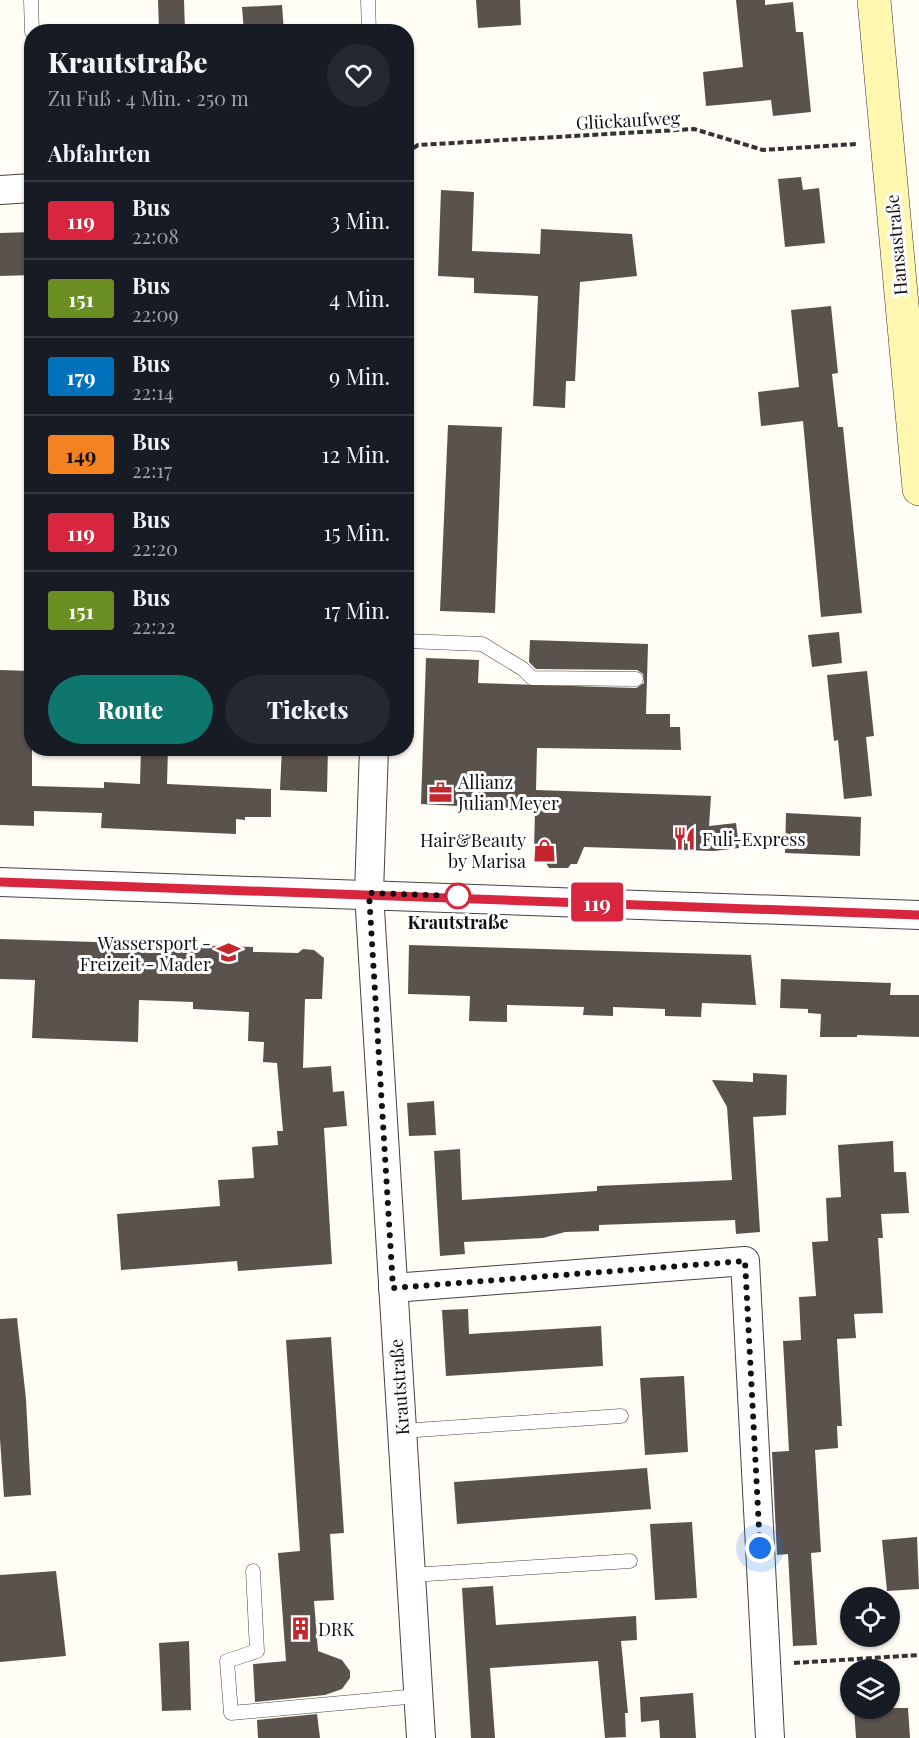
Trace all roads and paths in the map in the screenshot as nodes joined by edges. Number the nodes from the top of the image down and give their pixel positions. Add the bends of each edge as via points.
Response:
1 (32, 0) edge
2 (368, 0) edge
3 (874, 0) edge
4 (32, 24) edge
5 (369, 24) edge
6 (886, 141) junction
7 (414, 148) edge
8 (24, 188) edge
9 (0, 190) edge
10 (919, 489) edge
11 (414, 641) edge
12 (636, 679) dead end
13 (374, 756) edge
14 (0, 882) edge
15 (369, 893) junction
16 (919, 915) edge
17 (393, 1288) junction
18 (621, 1416) dead end
19 (402, 1431) junction
20 (630, 1561) dead end
21 (253, 1572) dead end
22 (411, 1575) junction
23 (919, 1655) edge
24 (764, 1665) junction
25 (418, 1696) junction
26 (421, 1738) edge
27 (770, 1738) edge

1 - 4 lane
2 - 5 lane
3 - 6 main road, Hansastraße
6 - 7 path, Glückaufweg via 763,150 694,129
6 - 10 main road, Hansastraße
8 - 9 street
11 - 12 lane via 482,644 532,678
13 - 15 street, Krautstraße
14 - 15 street
15 - 16 street
15 - 17 street, Krautstraße
17 - 19 street, Krautstraße
17 - 24 street via 745,1261
18 - 19 lane
19 - 22 street, Krautstraße
20 - 22 lane
21 - 25 lane via 257,1651 227,1661 231,1713
22 - 25 street, Krautstraße
23 - 24 path
24 - 27 street
25 - 26 street, Krautstraße

